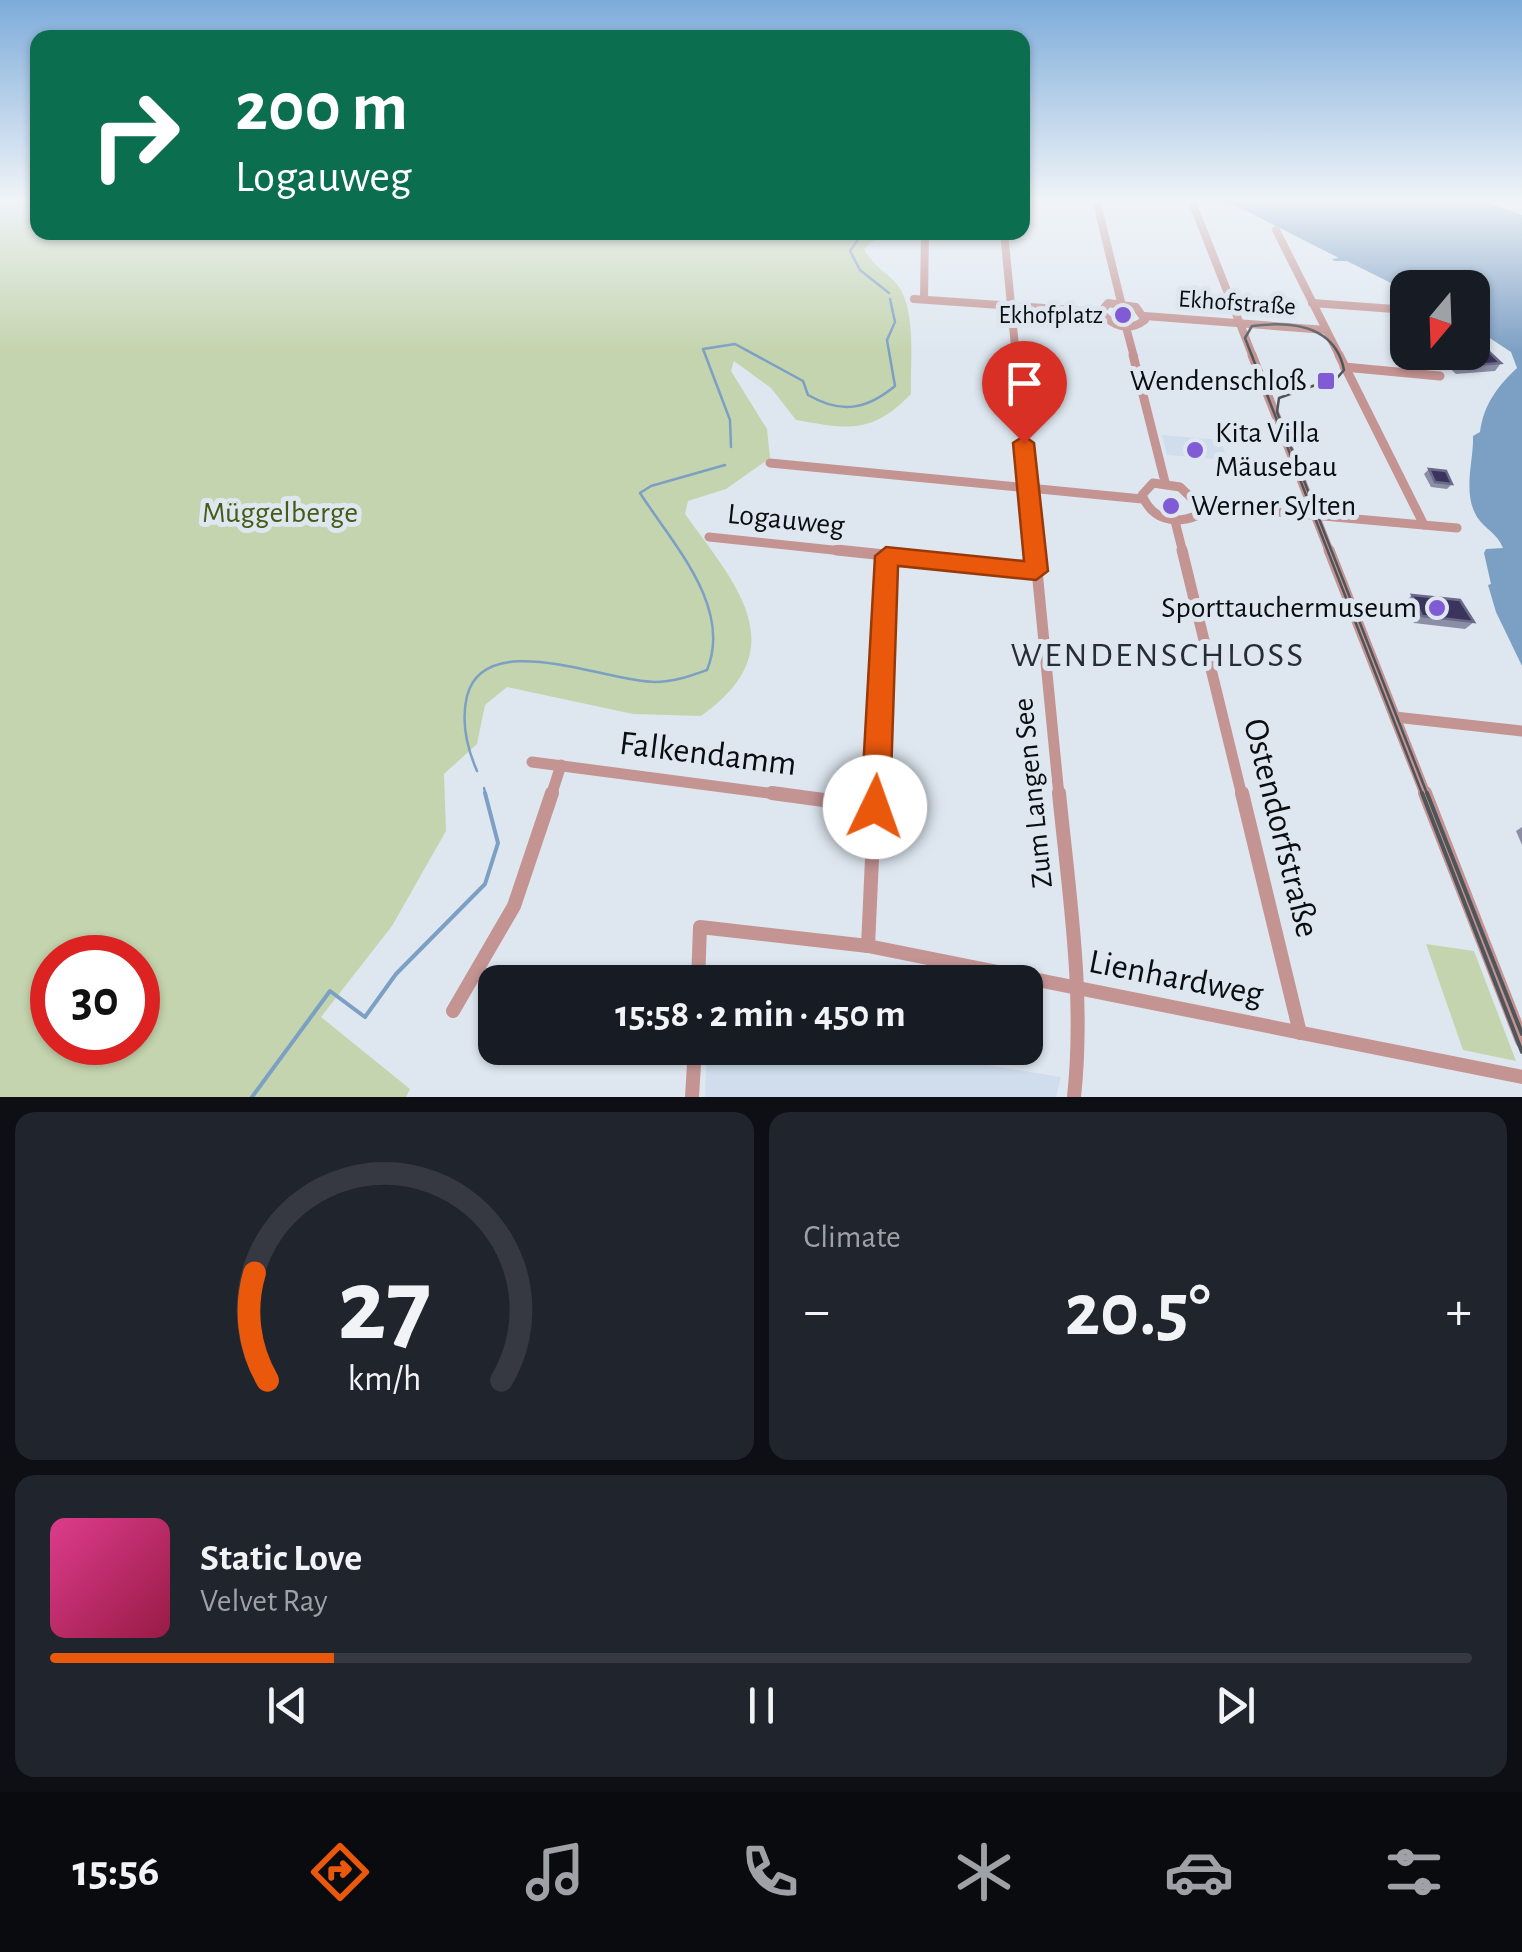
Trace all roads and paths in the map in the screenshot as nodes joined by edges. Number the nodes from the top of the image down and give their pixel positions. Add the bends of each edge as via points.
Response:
1 (923, 250) edge
2 (1006, 250) edge
3 (1109, 250) edge
4 (1211, 250) edge
5 (1286, 250) edge
6 (1121, 302) junction
7 (1312, 303) junction
8 (1011, 306) junction
9 (1390, 309) edge
10 (1101, 312) junction
11 (1145, 316) junction
12 (1240, 324) junction
13 (1126, 327) junction
14 (1326, 330) junction
15 (1344, 367) junction
16 (1440, 376) dead end
17 (770, 463) dead end
18 (1164, 482) junction
19 (1028, 488) junction
20 (1142, 499) junction
21 (1199, 505) junction
22 (1315, 516) junction
23 (1175, 521) junction
24 (1424, 526) junction
25 (1457, 528) dead end
26 (708, 538) dead end
27 (886, 556) junction
28 (1036, 571) junction
29 (1395, 718) junction
30 (1522, 732) edge
31 (532, 762) dead end
32 (561, 766) junction
33 (875, 807) junction
34 (868, 946) junction
35 (699, 965) edge
36 (1078, 990) junction
37 (453, 1011) dead end
38 (1300, 1033) junction
39 (1522, 1041) edge
40 (693, 1065) edge
41 (1522, 1076) edge
42 (692, 1097) edge
43 (1074, 1097) edge

1 - 8 street via 919,299
2 - 8 street, Zum Langen See
3 - 6 street
4 - 12 street
5 - 7 street
6 - 10 street
6 - 11 street
7 - 9 street
7 - 14 street
8 - 10 street
8 - 19 street, Zum Langen See
10 - 13 street
11 - 12 street, Ekhofstraße
11 - 13 street via 1143,323
12 - 14 street, Ekhofstraße
12 - 22 street
13 - 18 street
14 - 15 street
15 - 16 street
15 - 24 street
17 - 19 street
18 - 20 street via 1149,485
18 - 21 street via 1187,490
19 - 20 street
19 - 28 street, Zum Langen See
20 - 23 street via 1154,514
21 - 22 street
21 - 23 street via 1190,520
22 - 24 street
22 - 29 street
23 - 38 street, Ostendorfstraße
24 - 25 street
26 - 27 street, Logauweg
27 - 28 street, Logauweg
27 - 33 street
28 - 36 street, Zum Langen See
29 - 30 street
29 - 39 street
31 - 32 street, Falkendamm
32 - 33 street, Falkendamm
32 - 37 street via 514,906
33 - 34 street
34 - 35 street, Lienhardweg via 700,928
34 - 36 street, Lienhardweg
36 - 38 street, Lienhardweg
36 - 43 street, Zum Langen See
38 - 41 street, Lienhardweg
40 - 42 street

